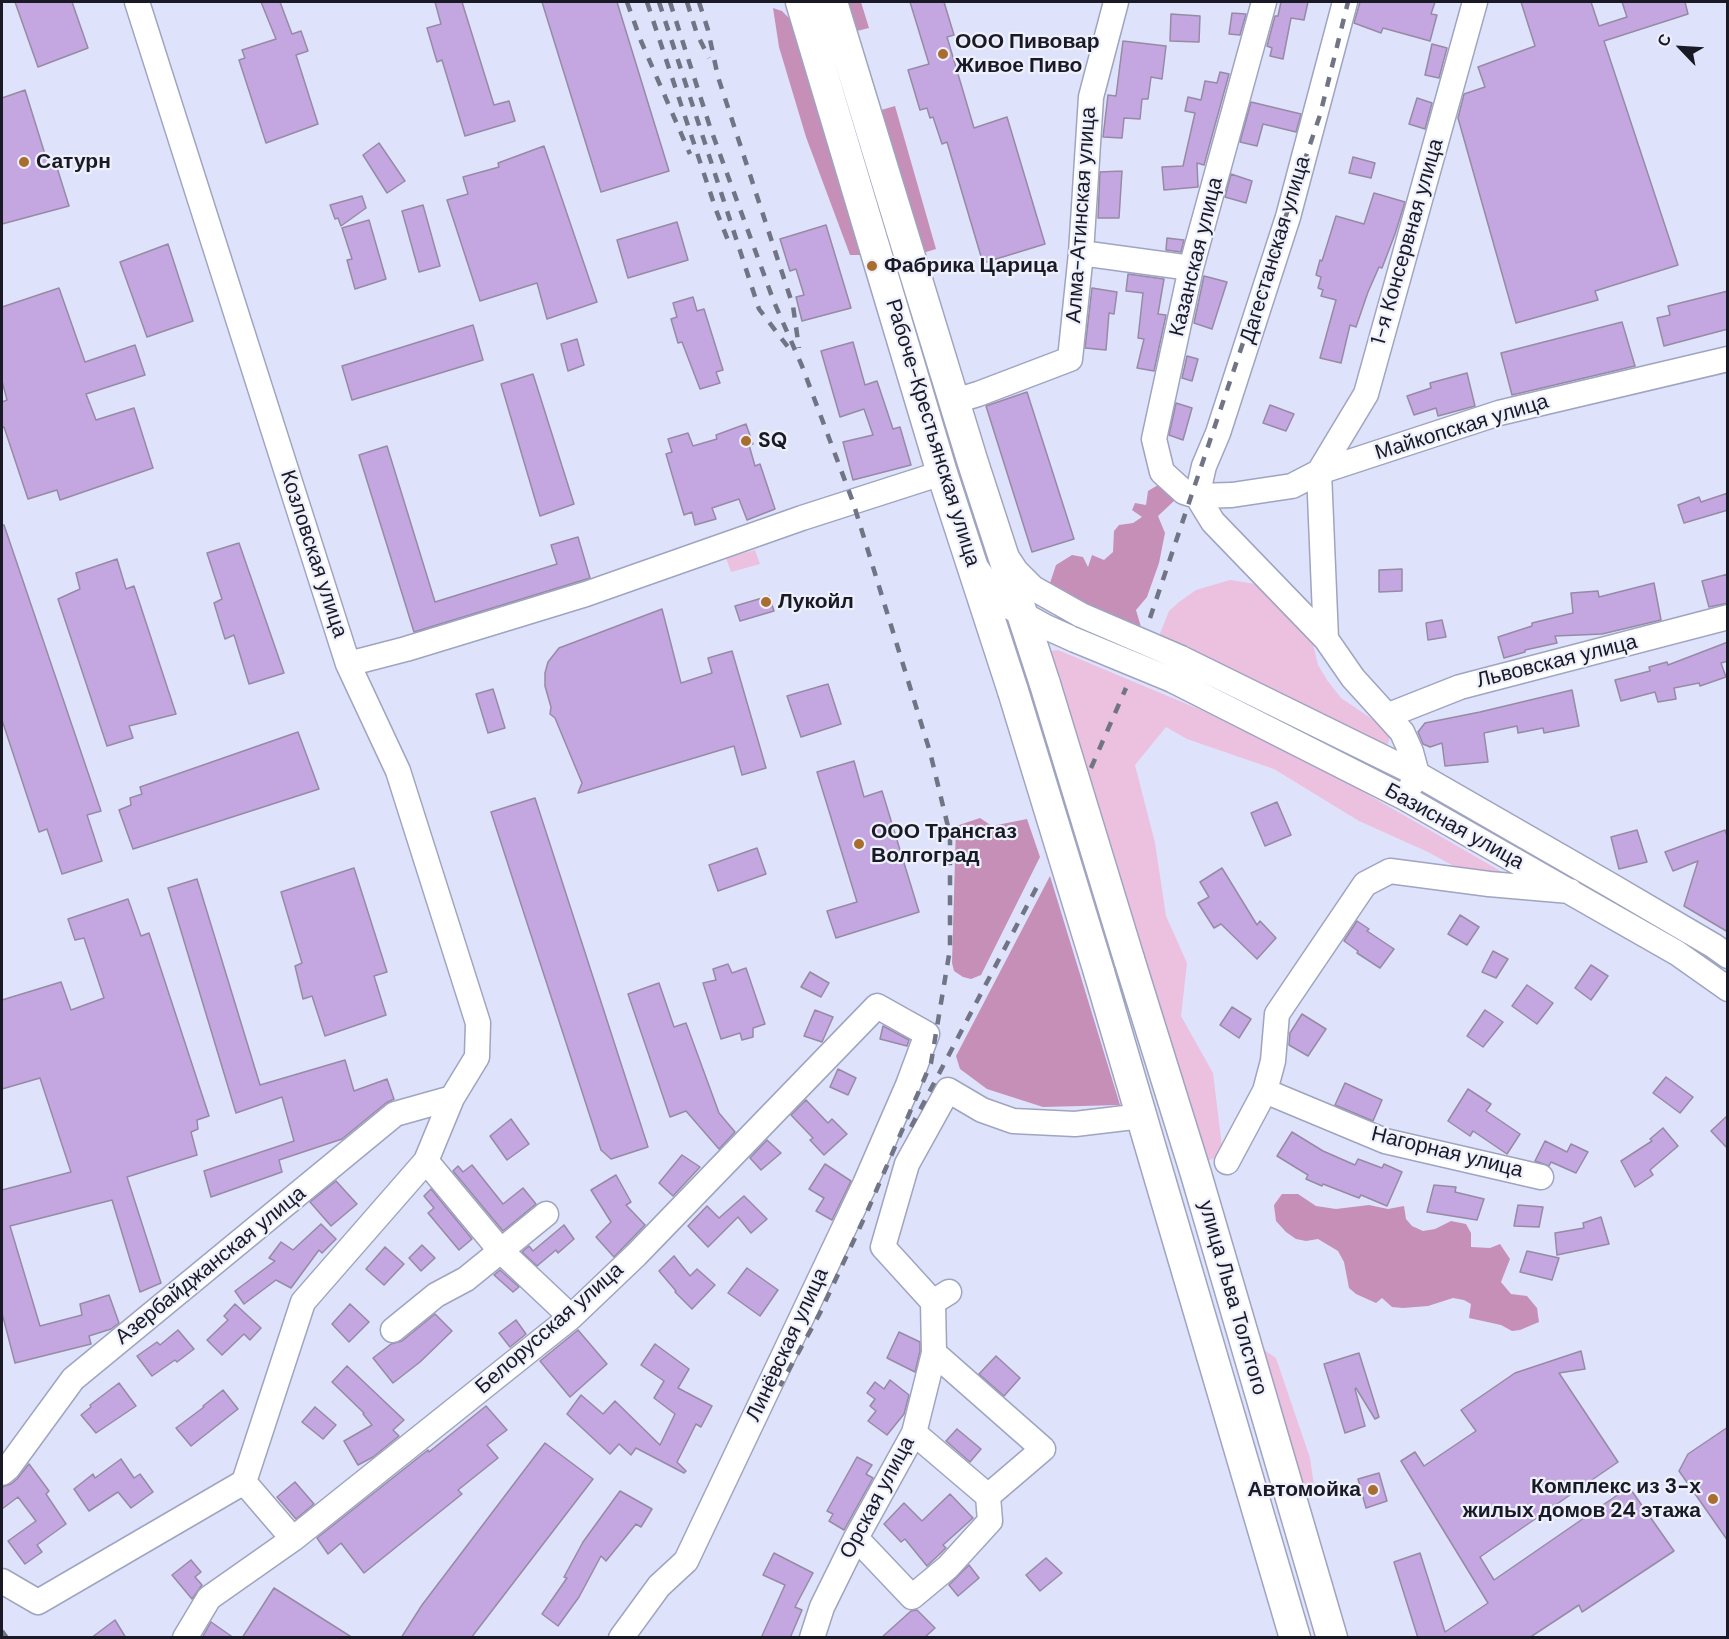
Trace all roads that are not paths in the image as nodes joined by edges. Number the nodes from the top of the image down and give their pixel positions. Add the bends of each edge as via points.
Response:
1 (137, 2) edge
2 (801, 2) edge
3 (832, 2) edge
4 (1116, 2) edge
5 (1264, 2) edge
6 (1345, 2) edge
7 (1475, 2) edge
8 (1081, 253) junction
9 (1191, 268) junction
10 (1728, 358) edge
11 (954, 400) junction
12 (1319, 472) junction
13 (942, 473) junction
14 (1197, 496) junction
15 (1012, 602) junction
16 (1728, 617) edge
17 (1069, 637) junction
18 (1326, 639) junction
19 (1034, 653) junction
20 (348, 664) junction
21 (1176, 669) junction
22 (1045, 684) joint
23 (1389, 715) junction
24 (1417, 774) junction
25 (1405, 798) junction
26 (1570, 891) junction
27 (1723, 948) edge
28 (1099, 972) joint
29 (1728, 989) edge
30 (927, 1034) joint
31 (1265, 1091) junction
32 (452, 1098) junction
33 (1142, 1116) junction
34 (426, 1161) junction
35 (1227, 1162) dead end
36 (1541, 1176) dead end
37 (546, 1214) dead end
38 (500, 1250) junction
39 (571, 1317) junction
40 (393, 1330) dead end
41 (934, 1353) junction
42 (914, 1433) junction
43 (2, 1473) edge
44 (244, 1482) junction
45 (988, 1496) junction
46 (856, 1538) junction
47 (293, 1539) junction
48 (2, 1581) edge
49 (185, 1638) edge
50 (621, 1638) edge
51 (812, 1638) edge
52 (1295, 1638) edge
53 (1332, 1638) edge

1 - 20 street, Козловская улица
2 - 13 main road, Рабоче-Крестьянская улица
3 - 11 main road, Рабоче-Крестьянская улица
4 - 8 street, Алма-Атинская улица via 1091,97
5 - 9 street, Казанская улица
6 - 14 street, Дагестанская улица via 1288,217
7 - 12 street, 1-я Консервная улица via 1366,394
8 - 9 street
8 - 11 street, Алма-Атинская улица via 1070,359
9 - 14 street, Казанская улица via 1154,439 1162,472 1184,492
10 - 12 street, Майкопская улица via 1499,413
11 - 15 main road, Рабоче-Крестьянская улица
12 - 14 street, Майкопская улица via 1292,486
12 - 18 street
13 - 15 main road, Рабоче-Крестьянская улица via 973,564
13 - 20 street via 586,594
14 - 18 street via 1213,522
15 - 17 street
15 - 19 main road, Рабоче-Крестьянская улица
15 - 21 street, bridge via 1081,615
15 - 28 main road, Рабоче-Крестьянская улица, bridge via 1013,691
16 - 23 street, Львовская улица via 1460,687
17 - 19 street via 1045,636
17 - 21 street, bridge
18 - 23 street via 1353,678
19 - 22 main road, Рабоче-Крестьянская улица
20 - 32 street, Козловская улица via 398,771 478,1023 477,1057
21 - 24 street, Базисная улица
21 - 25 street, Базисная улица
22 - 53 main road, улица Льва Толстого, bridge via 1196,1174
23 - 24 street via 1402,732
24 - 25 street
24 - 27 street, Базисная улица
25 - 26 street, Базисная улица
26 - 29 street, Базисная улица via 1677,953
26 - 31 street via 1390,871 1365,884 1277,1014 1273,1061
28 - 33 main road, улица Льва Толстого
30 - 39 street, Белорусская улица via 877,1006
30 - 50 street, Линёвская улица via 865,1184 686,1562 659,1586
31 - 35 street
31 - 36 street, Нагорная улица via 1385,1141
32 - 34 street, Козловская улица
32 - 43 street, Азербайджанская улица via 396,1114 82,1371
33 - 41 street, Орская улица via 1075,1124 1013,1121 982,1110 948,1090 907,1164 883,1247 941,1297
33 - 52 main road, улица Льва Толстого
34 - 38 street
34 - 44 street, Козловская улица via 303,1302
37 - 38 street
38 - 39 street
38 - 40 street
39 - 47 street, Белорусская улица
41 - 42 street, Орская улица
41 - 45 street via 1043,1449
42 - 45 street
42 - 46 street, Орская улица
44 - 47 street
44 - 48 street via 38,1602
45 - 46 street via 990,1521 948,1567 912,1597
46 - 51 street, Орская улица via 822,1607
47 - 49 street, Белорусская улица via 210,1598

